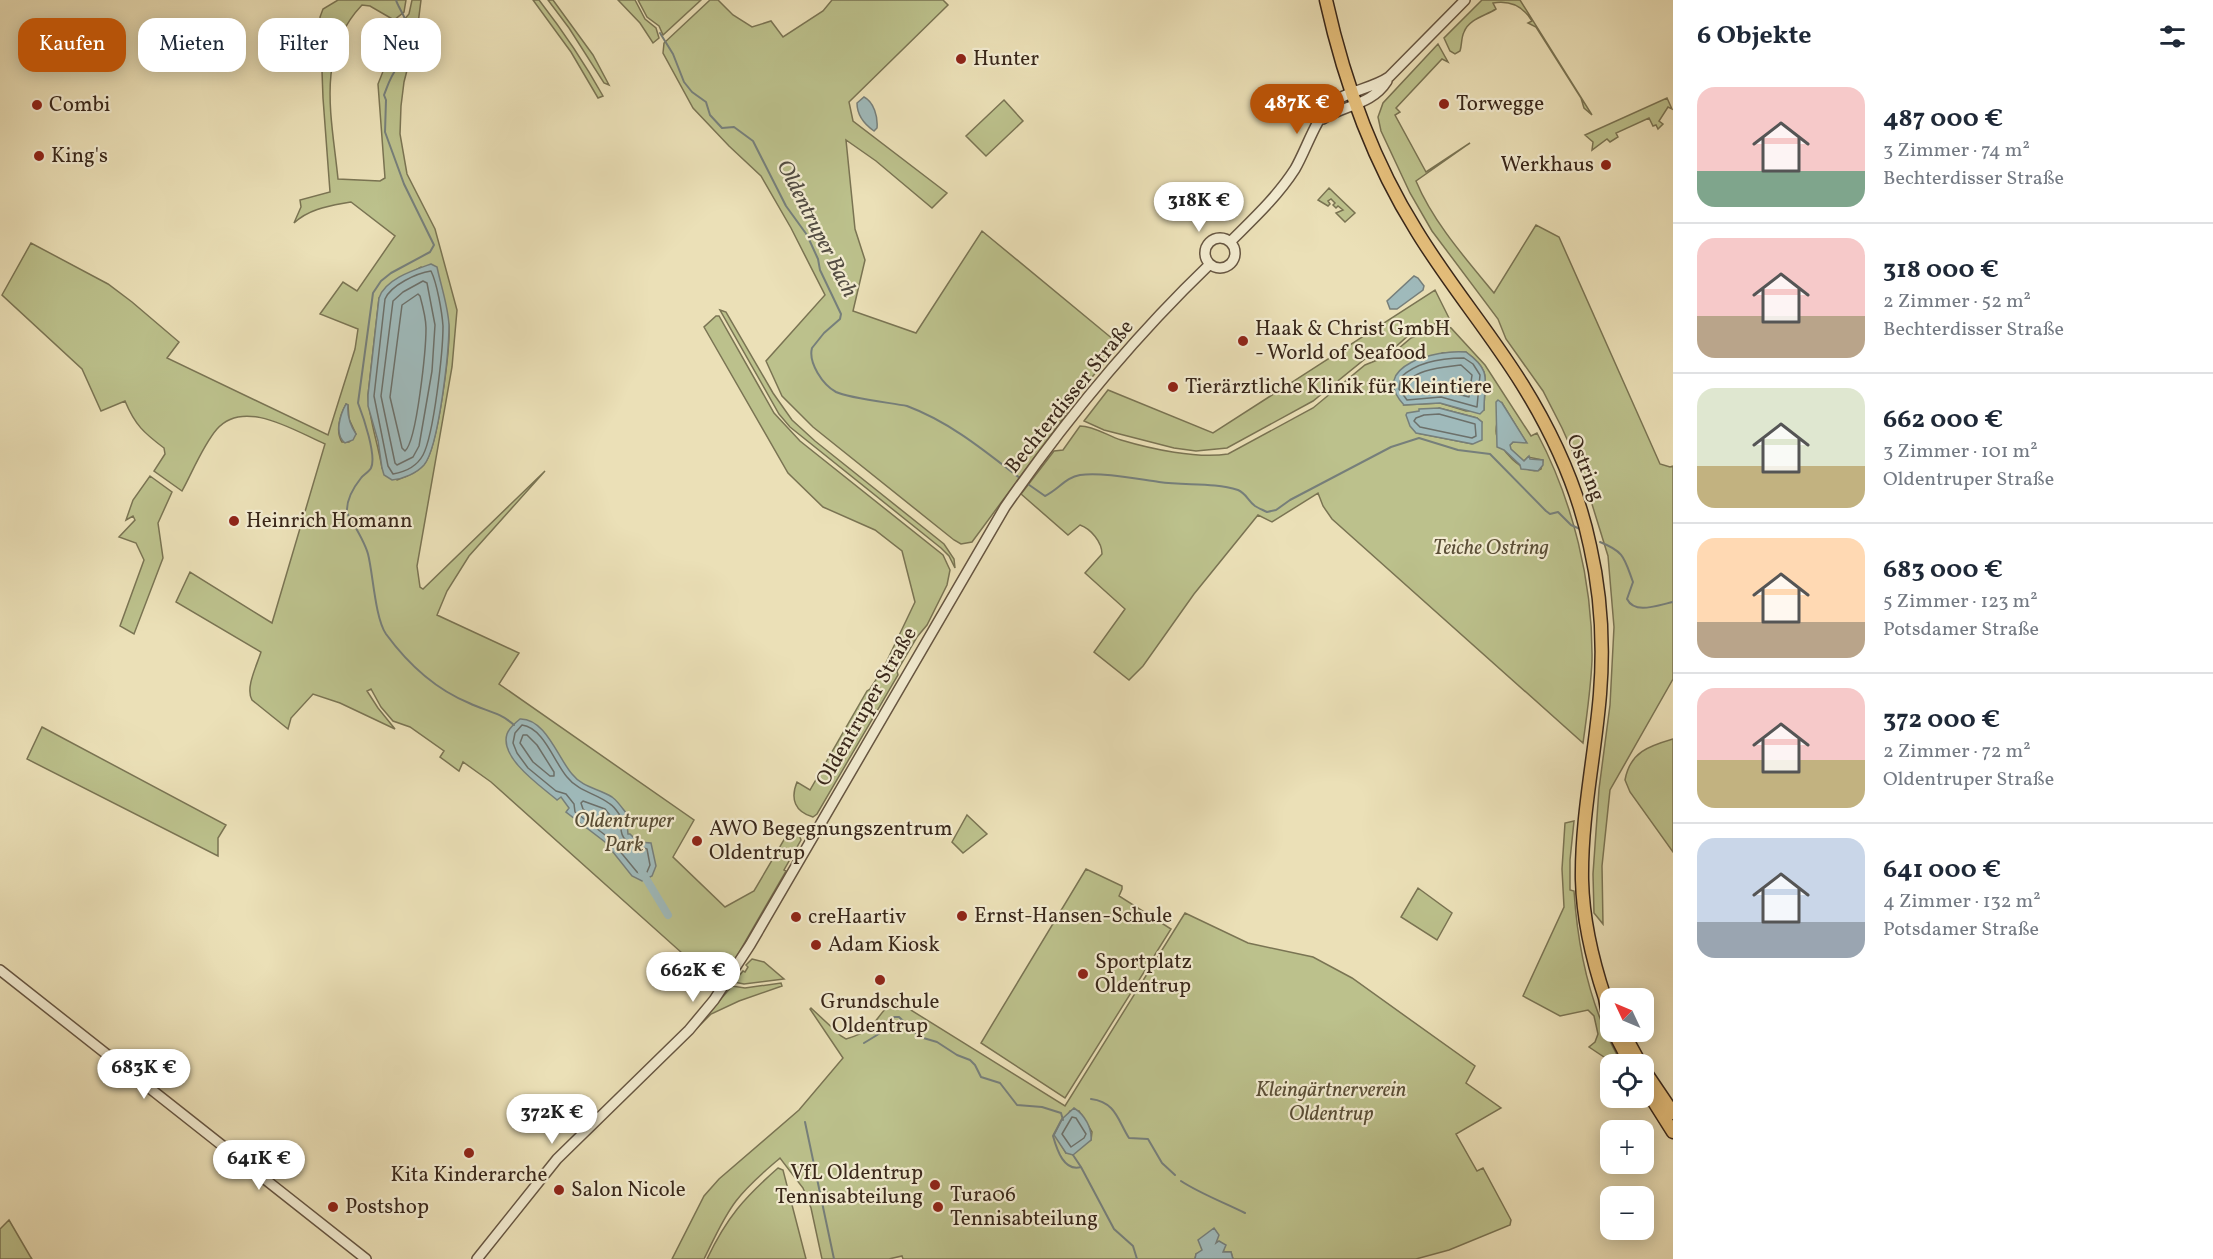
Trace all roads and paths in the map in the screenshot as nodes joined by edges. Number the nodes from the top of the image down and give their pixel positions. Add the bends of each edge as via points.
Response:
1 (1326, 0) edge
2 (1465, 0) edge
3 (1353, 99) junction
4 (1230, 242) junction
5 (1209, 265) junction
6 (972, 562) joint
7 (0, 970) edge
8 (1603, 988) edge
9 (1654, 1085) edge
10 (1654, 1102) edge
11 (1673, 1113) edge
12 (1673, 1132) edge
13 (366, 1259) edge
14 (477, 1259) edge

1 - 3 main road, Ostring
2 - 3 street via 1389,77
3 - 4 street via 1331,104 1284,184
3 - 8 main road, Ostring via 1378,162 1411,222 1534,403 1567,471 1584,519 1595,569 1602,645 1582,887 1589,946
4 - 5 street via 1220,238 1209,242 1204,253
4 - 5 street via 1235,253 1231,264 1220,269
5 - 6 street, Bechterdisser Straße via 1090,393 1017,489
6 - 14 street, Oldentruper Straße via 750,945 714,1000 669,1050 557,1159
7 - 13 street
9 - 11 main road
10 - 12 main road

